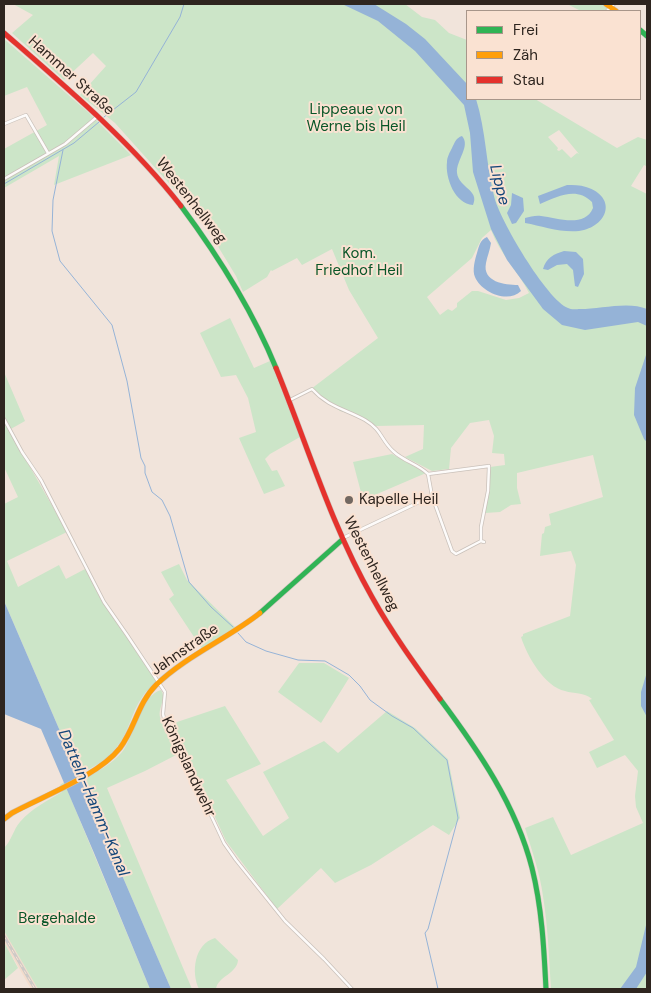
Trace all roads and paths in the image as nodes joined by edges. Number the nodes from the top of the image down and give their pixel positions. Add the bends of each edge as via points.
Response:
1 (4, 33) edge
2 (98, 116) junction
3 (4, 124) edge
4 (120, 138) joint
5 (48, 154) junction
6 (4, 180) edge
7 (288, 401) junction
8 (4, 419) edge
9 (428, 474) junction
10 (432, 496) junction
11 (343, 539) junction
12 (159, 682) junction
13 (4, 819) edge
14 (352, 989) edge
15 (546, 989) edge

1 - 2 main road, Hammer Straße
2 - 4 main road, Hammer Straße
2 - 5 street
3 - 5 street via 26,115
4 - 7 main road, Westenhellweg via 182,206 223,265 259,330
5 - 6 street
7 - 9 street via 312,389 332,406 378,429 392,450
7 - 11 main road, Westenhellweg
8 - 12 street, Königslandwehr via 41,480 104,602
9 - 10 street
9 - 10 street via 489,466 482,519 483,541 456,554 452,552
10 - 11 street
11 - 12 main road, Jahnstraße via 256,616
11 - 15 main road, Westenhellweg via 385,621 470,741 508,804 526,848 538,896
12 - 13 main road, Jahnstraße via 142,702 126,737 108,760
12 - 14 street, Königslandwehr via 165,692 163,710 166,727 224,842 285,921

